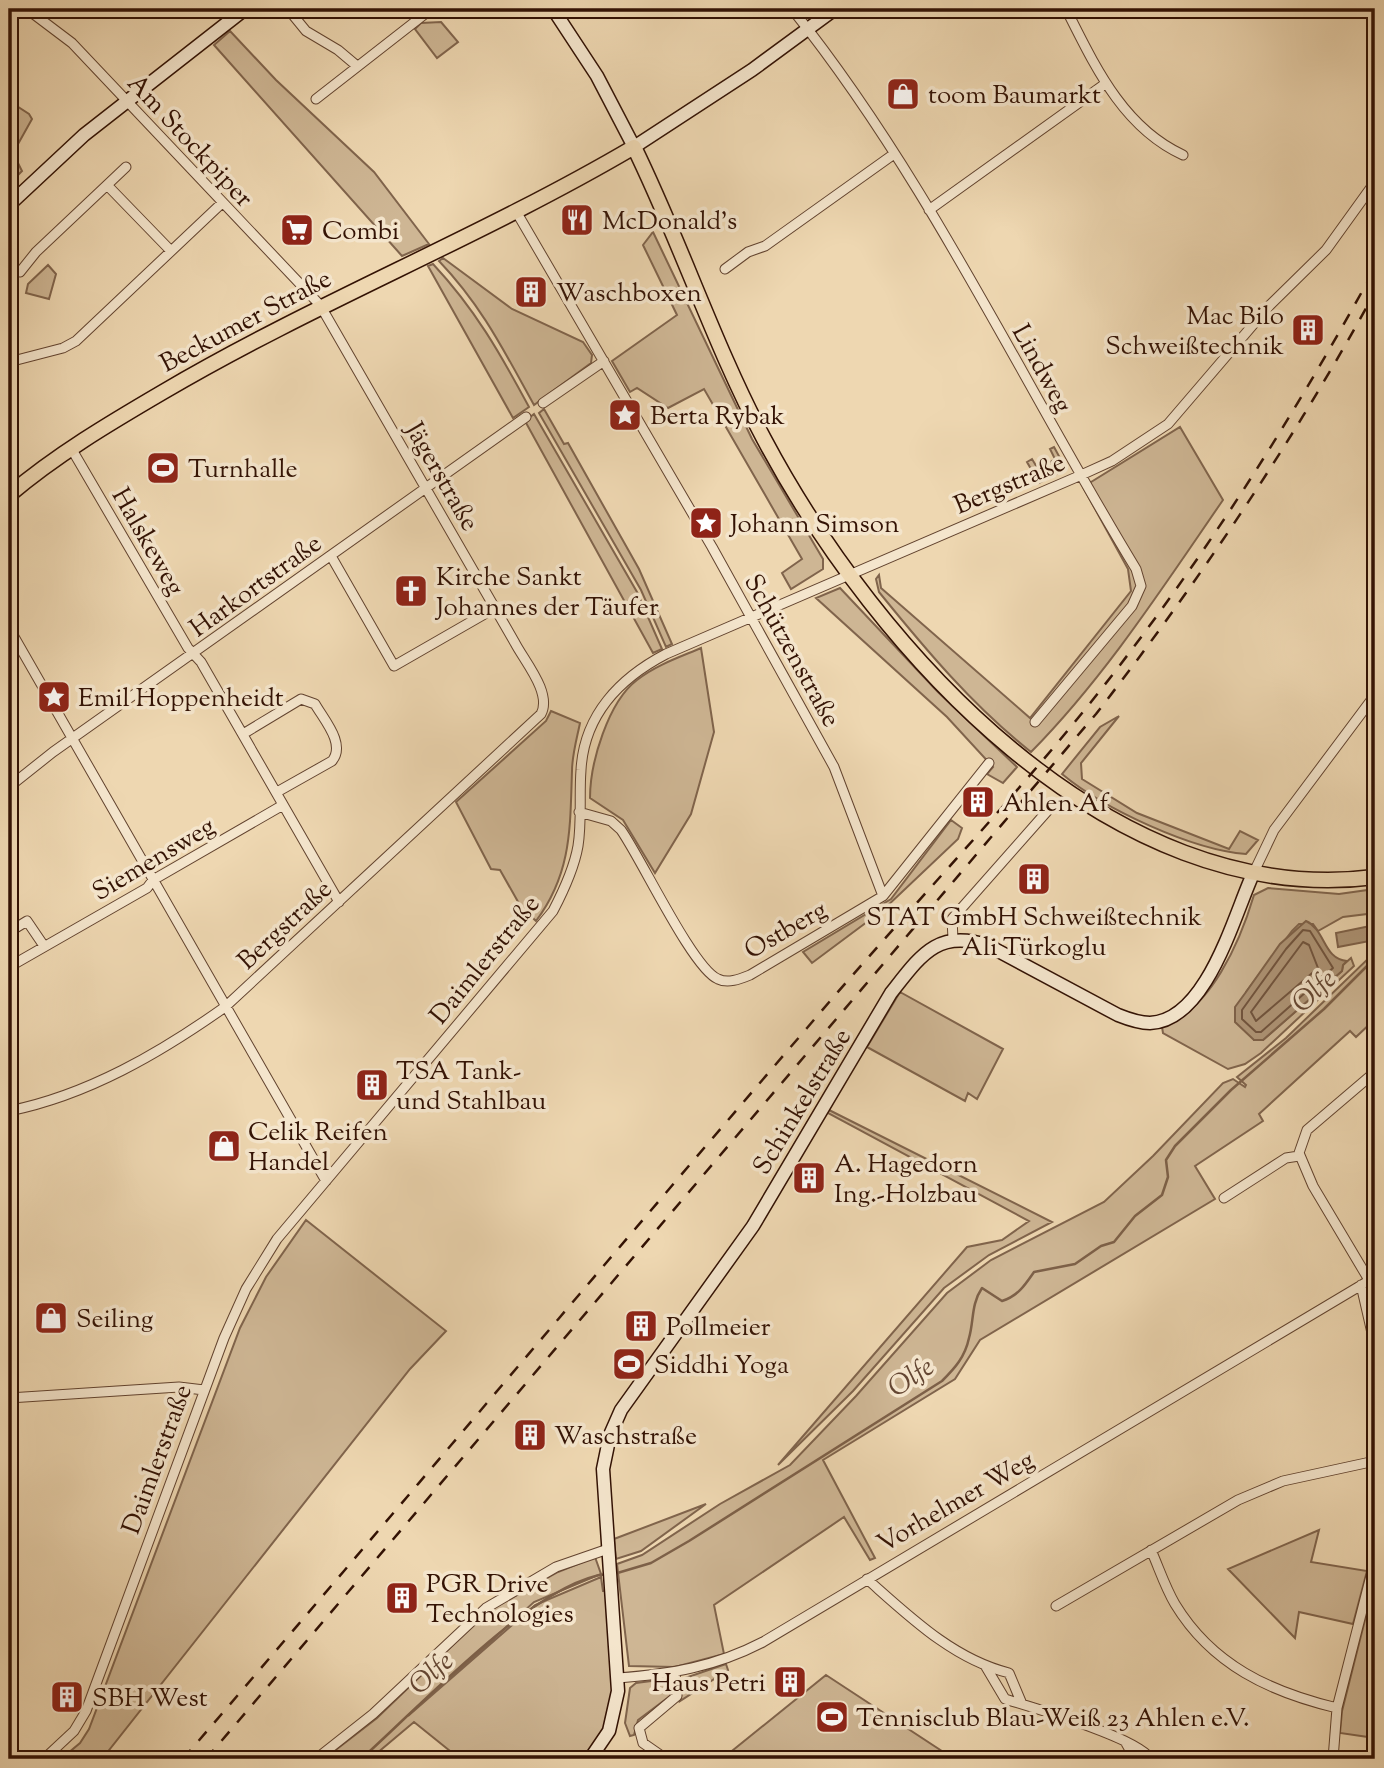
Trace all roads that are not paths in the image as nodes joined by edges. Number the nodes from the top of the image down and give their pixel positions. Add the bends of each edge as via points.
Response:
1 (27, 9) edge
2 (244, 9) edge
3 (288, 9) edge
4 (553, 9) edge
5 (792, 9) edge
6 (835, 9) edge
7 (1066, 9) edge
8 (430, 10) edge
9 (808, 29) junction
10 (358, 66) junction
11 (1105, 84) junction
12 (316, 99) dead end
13 (126, 101) junction
14 (634, 147) junction
15 (894, 153) junction
16 (1183, 155) dead end
17 (126, 167) dead end
18 (1375, 182) edge
19 (107, 185) junction
20 (222, 203) junction
21 (9, 205) edge
22 (929, 210) junction
23 (517, 213) junction
24 (171, 251) junction
25 (725, 269) dead end
26 (20, 272) dead end
27 (320, 305) junction
28 (604, 361) junction
29 (9, 362) edge
30 (543, 403) dead end
31 (526, 417) dead end
32 (71, 448) junction
33 (1079, 476) junction
34 (426, 487) junction
35 (9, 495) edge
36 (331, 556) junction
37 (850, 573) junction
38 (495, 608) junction
39 (750, 618) junction
40 (9, 628) edge
41 (193, 654) junction
42 (1375, 695) edge
43 (545, 705) joint
44 (1035, 722) dead end
45 (592, 726) joint
46 (243, 734) junction
47 (72, 740) junction
48 (989, 763) dead end
49 (9, 787) edge
50 (277, 792) junction
51 (283, 805) junction
52 (1050, 808) dead end
53 (579, 812) junction
54 (1253, 874) junction
55 (1375, 877) edge
56 (153, 880) junction
57 (883, 895) junction
58 (339, 902) junction
59 (9, 932) edge
60 (953, 939) junction
61 (44, 947) junction
62 (9, 967) edge
63 (225, 1007) junction
64 (1375, 1072) edge
65 (9, 1111) edge
66 (1299, 1156) junction
67 (326, 1181) junction
68 (1224, 1198) dead end
69 (1369, 1281) edge
70 (1375, 1346) edge
71 (204, 1390) junction
72 (9, 1398) edge
73 (1375, 1461) edge
74 (608, 1549) junction
75 (1150, 1550) junction
76 (1375, 1560) edge
77 (867, 1579) junction
78 (1056, 1606) dead end
79 (986, 1667) junction
80 (676, 1673) junction
81 (618, 1678) junction
82 (1021, 1704) junction
83 (1337, 1708) junction
84 (1125, 1741) junction
85 (44, 1759) edge
86 (316, 1759) edge
87 (590, 1759) edge
88 (666, 1759) edge
89 (1135, 1759) edge
90 (1151, 1759) edge
91 (1333, 1759) edge

1 - 13 street, Am Stockpiper via 72,43
2 - 13 street
3 - 10 street via 306,31
4 - 14 street via 597,76
5 - 9 street, Lindweg
6 - 9 street, Beckumer Straße
7 - 11 street
8 - 10 street
9 - 14 street, Beckumer Straße
9 - 15 street, Lindweg
10 - 12 street
11 - 16 street via 1154,138
11 - 22 street
13 - 20 street, Am Stockpiper
13 - 21 street
14 - 23 main road, Beckumer Straße
14 - 37 main road via 764,439
15 - 22 street, Lindweg
15 - 25 street via 765,246
17 - 19 street
18 - 33 street, Bergstraße via 1326,250 1270,305 1168,424
19 - 24 street
19 - 26 street
20 - 24 street
20 - 27 street, Am Stockpiper
22 - 33 street, Lindweg
23 - 27 main road, Beckumer Straße
23 - 28 street, Schützenstraße
24 - 29 street via 76,341
27 - 32 main road, Beckumer Straße via 203,368
27 - 34 street, Jägerstraße
28 - 30 street
28 - 39 street, Schützenstraße
31 - 34 street, Harkortstraße
32 - 35 main road, Beckumer Straße
32 - 41 street, Halskeweg
33 - 37 street, Bergstraße
33 - 44 street, Lindweg via 1136,569 1141,586 1132,606
34 - 36 street, Harkortstraße
34 - 38 street, Jägerstraße
36 - 38 street via 394,666
36 - 41 street, Harkortstraße
37 - 39 street, Bergstraße
37 - 54 main road via 936,679 1020,758 1134,830
38 - 43 street, Jägerstraße via 544,695
39 - 45 street, Bergstraße via 632,673 613,691
39 - 57 street, Schützenstraße via 834,767
40 - 47 street
41 - 46 street, Halskeweg
41 - 47 street, Harkortstraße
42 - 54 street via 1274,830
43 - 58 street, Bergstraße via 541,714
45 - 53 street, Daimlerstraße via 581,766
46 - 50 street, Halskeweg
46 - 50 street via 302,699 315,704 338,754
47 - 49 street, Harkortstraße
47 - 56 street
48 - 57 street, Ostberg
50 - 51 street, Halskeweg
51 - 56 street, Siemensweg
51 - 58 street, Halskeweg
52 - 60 street via 952,919
53 - 57 street, Ostberg via 611,821 621,830 692,950 719,980 750,975
53 - 67 street, Daimlerstraße via 573,865 553,911
54 - 55 main road via 1327,881
54 - 60 street via 1226,946 1211,972 1192,998 1161,1021 1137,1022 1118,1015 989,946
56 - 61 street, Siemensweg via 147,888
56 - 63 street
58 - 63 street, Bergstraße
59 - 61 street via 27,921
60 - 74 street, Schinkelstraße via 925,953 891,993 753,1226 621,1410 603,1469
61 - 62 street, Siemensweg
63 - 65 street, Bergstraße via 107,1078
63 - 67 street
64 - 66 street via 1307,1130
66 - 68 street via 1286,1158
66 - 69 street
67 - 71 street, Daimlerstraße via 277,1239 250,1282
69 - 70 street
69 - 77 street, Vorhelmer Weg
71 - 72 street via 179,1387
71 - 85 street, Daimlerstraße via 86,1711 74,1731
73 - 75 street via 1283,1481 1238,1500
74 - 81 street, Schinkelstraße
74 - 86 street via 556,1567 486,1608 373,1714
75 - 78 street
75 - 83 street via 1175,1604 1228,1663 1263,1686
76 - 83 street
77 - 79 street via 913,1620
77 - 80 street, Vorhelmer Weg via 741,1653
79 - 82 street via 1004,1699
79 - 82 street via 1009,1673
80 - 81 street, Vorhelmer Weg
80 - 88 street via 677,1696 639,1728 643,1743
81 - 87 street via 614,1717
82 - 84 street
83 - 91 street
84 - 89 street
84 - 90 street

